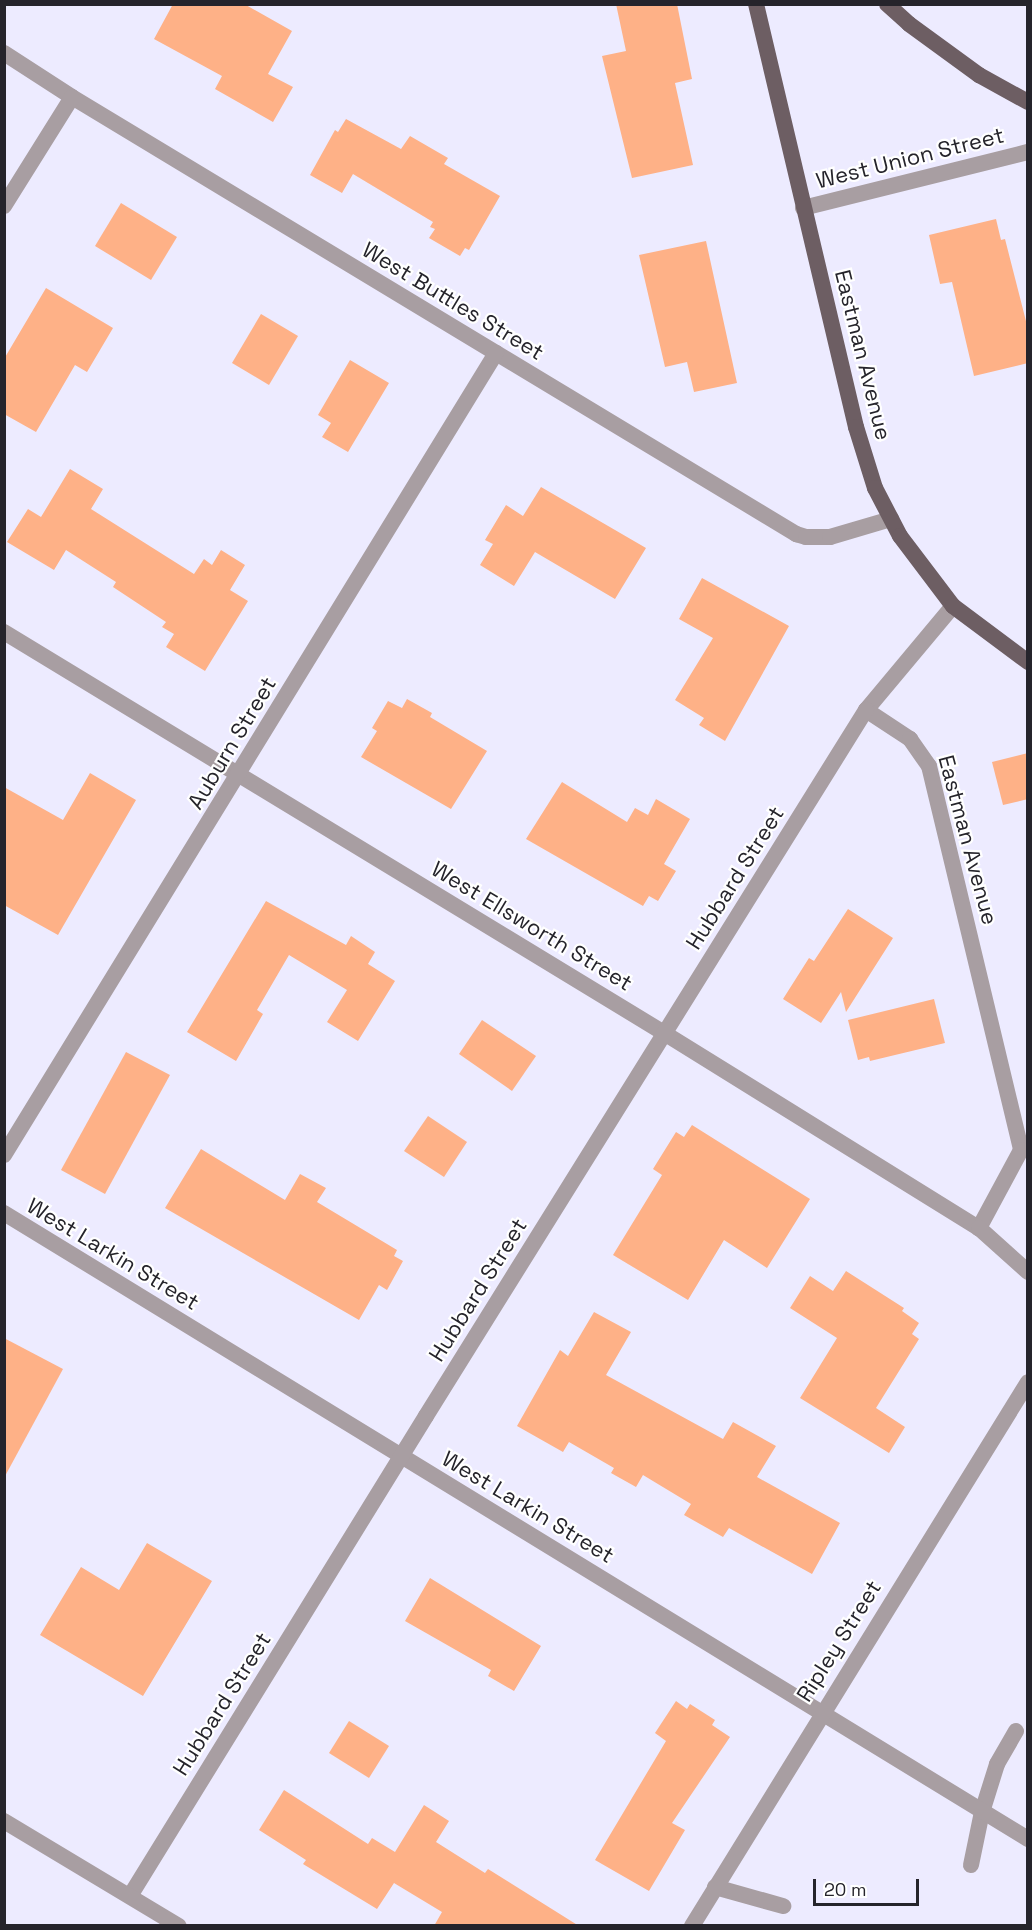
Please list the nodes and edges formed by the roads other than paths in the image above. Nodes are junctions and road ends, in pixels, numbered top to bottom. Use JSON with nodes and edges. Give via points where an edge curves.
{"nodes":[{"id":1,"x":756,"y":4,"type":"edge"},
{"id":2,"x":887,"y":4,"type":"edge"},
{"id":3,"x":4,"y":53,"type":"edge"},
{"id":4,"x":72,"y":97,"type":"junction"},
{"id":5,"x":1028,"y":102,"type":"edge"},
{"id":6,"x":1028,"y":152,"type":"edge"},
{"id":7,"x":4,"y":206,"type":"edge"},
{"id":8,"x":803,"y":208,"type":"junction"},
{"id":9,"x":496,"y":353,"type":"junction"},
{"id":10,"x":891,"y":519,"type":"junction"},
{"id":11,"x":953,"y":606,"type":"junction"},
{"id":12,"x":4,"y":632,"type":"edge"},
{"id":13,"x":1028,"y":662,"type":"edge"},
{"id":14,"x":866,"y":710,"type":"junction"},
{"id":15,"x":239,"y":774,"type":"junction"},
{"id":16,"x":664,"y":1033,"type":"junction"},
{"id":17,"x":4,"y":1155,"type":"edge"},
{"id":18,"x":4,"y":1213,"type":"edge"},
{"id":19,"x":979,"y":1228,"type":"junction"},
{"id":20,"x":1028,"y":1272,"type":"edge"},
{"id":21,"x":1028,"y":1382,"type":"edge"},
{"id":22,"x":401,"y":1456,"type":"junction"},
{"id":23,"x":821,"y":1712,"type":"junction"},
{"id":24,"x":1016,"y":1731,"type":"dead end"},
{"id":25,"x":982,"y":1812,"type":"junction"},
{"id":26,"x":4,"y":1821,"type":"edge"},
{"id":27,"x":1028,"y":1839,"type":"edge"},
{"id":28,"x":971,"y":1865,"type":"dead end"},
{"id":29,"x":715,"y":1887,"type":"junction"},
{"id":30,"x":130,"y":1896,"type":"junction"},
{"id":31,"x":783,"y":1906,"type":"dead end"},
{"id":32,"x":179,"y":1926,"type":"edge"},
{"id":33,"x":692,"y":1926,"type":"edge"}],
"edges":[{"from":1,"to":8,"type":"main road","name":"Eastman Avenue"},
{"from":2,"to":5,"type":"main road","via":[[979,75]]},
{"from":3,"to":4,"type":"street","name":"West Buttles Street"},
{"from":4,"to":7,"type":"street"},
{"from":4,"to":9,"type":"street","name":"West Buttles Street"},
{"from":6,"to":8,"type":"street","name":"West Union Street"},
{"from":8,"to":10,"type":"main road","name":"Eastman Avenue","via":[[856,427],[875,488]]},
{"from":9,"to":10,"type":"street","name":"West Buttles Street","via":[[796,534],[830,537]]},
{"from":9,"to":15,"type":"street","name":"Auburn Street"},
{"from":10,"to":11,"type":"main road","name":"Eastman Avenue"},
{"from":11,"to":13,"type":"main road"},
{"from":11,"to":14,"type":"street"},
{"from":12,"to":15,"type":"street","name":"West Ellsworth Street"},
{"from":14,"to":16,"type":"street","name":"Hubbard Street"},
{"from":14,"to":19,"type":"street","name":"Eastman Avenue","via":[[910,739],[929,766],[1022,1150]]},
{"from":15,"to":16,"type":"street","name":"West Ellsworth Street"},
{"from":15,"to":17,"type":"street","name":"Auburn Street"},
{"from":16,"to":19,"type":"street","name":"West Ellsworth Street"},
{"from":16,"to":22,"type":"street","name":"Hubbard Street"},
{"from":18,"to":22,"type":"street","name":"West Larkin Street"},
{"from":19,"to":20,"type":"street","name":"West Ellsworth Street"},
{"from":21,"to":23,"type":"street","name":"Ripley Street"},
{"from":22,"to":23,"type":"street","name":"West Larkin Street"},
{"from":22,"to":30,"type":"street","name":"Hubbard Street"},
{"from":23,"to":25,"type":"street","name":"West Larkin Street"},
{"from":23,"to":29,"type":"street","name":"Ripley Street"},
{"from":24,"to":25,"type":"street","via":[[997,1764]]},
{"from":25,"to":27,"type":"street","name":"West Larkin Street"},
{"from":25,"to":28,"type":"street"},
{"from":26,"to":30,"type":"street"},
{"from":29,"to":31,"type":"street"},
{"from":29,"to":33,"type":"street","name":"Ripley Street"},
{"from":30,"to":32,"type":"street"}]}
